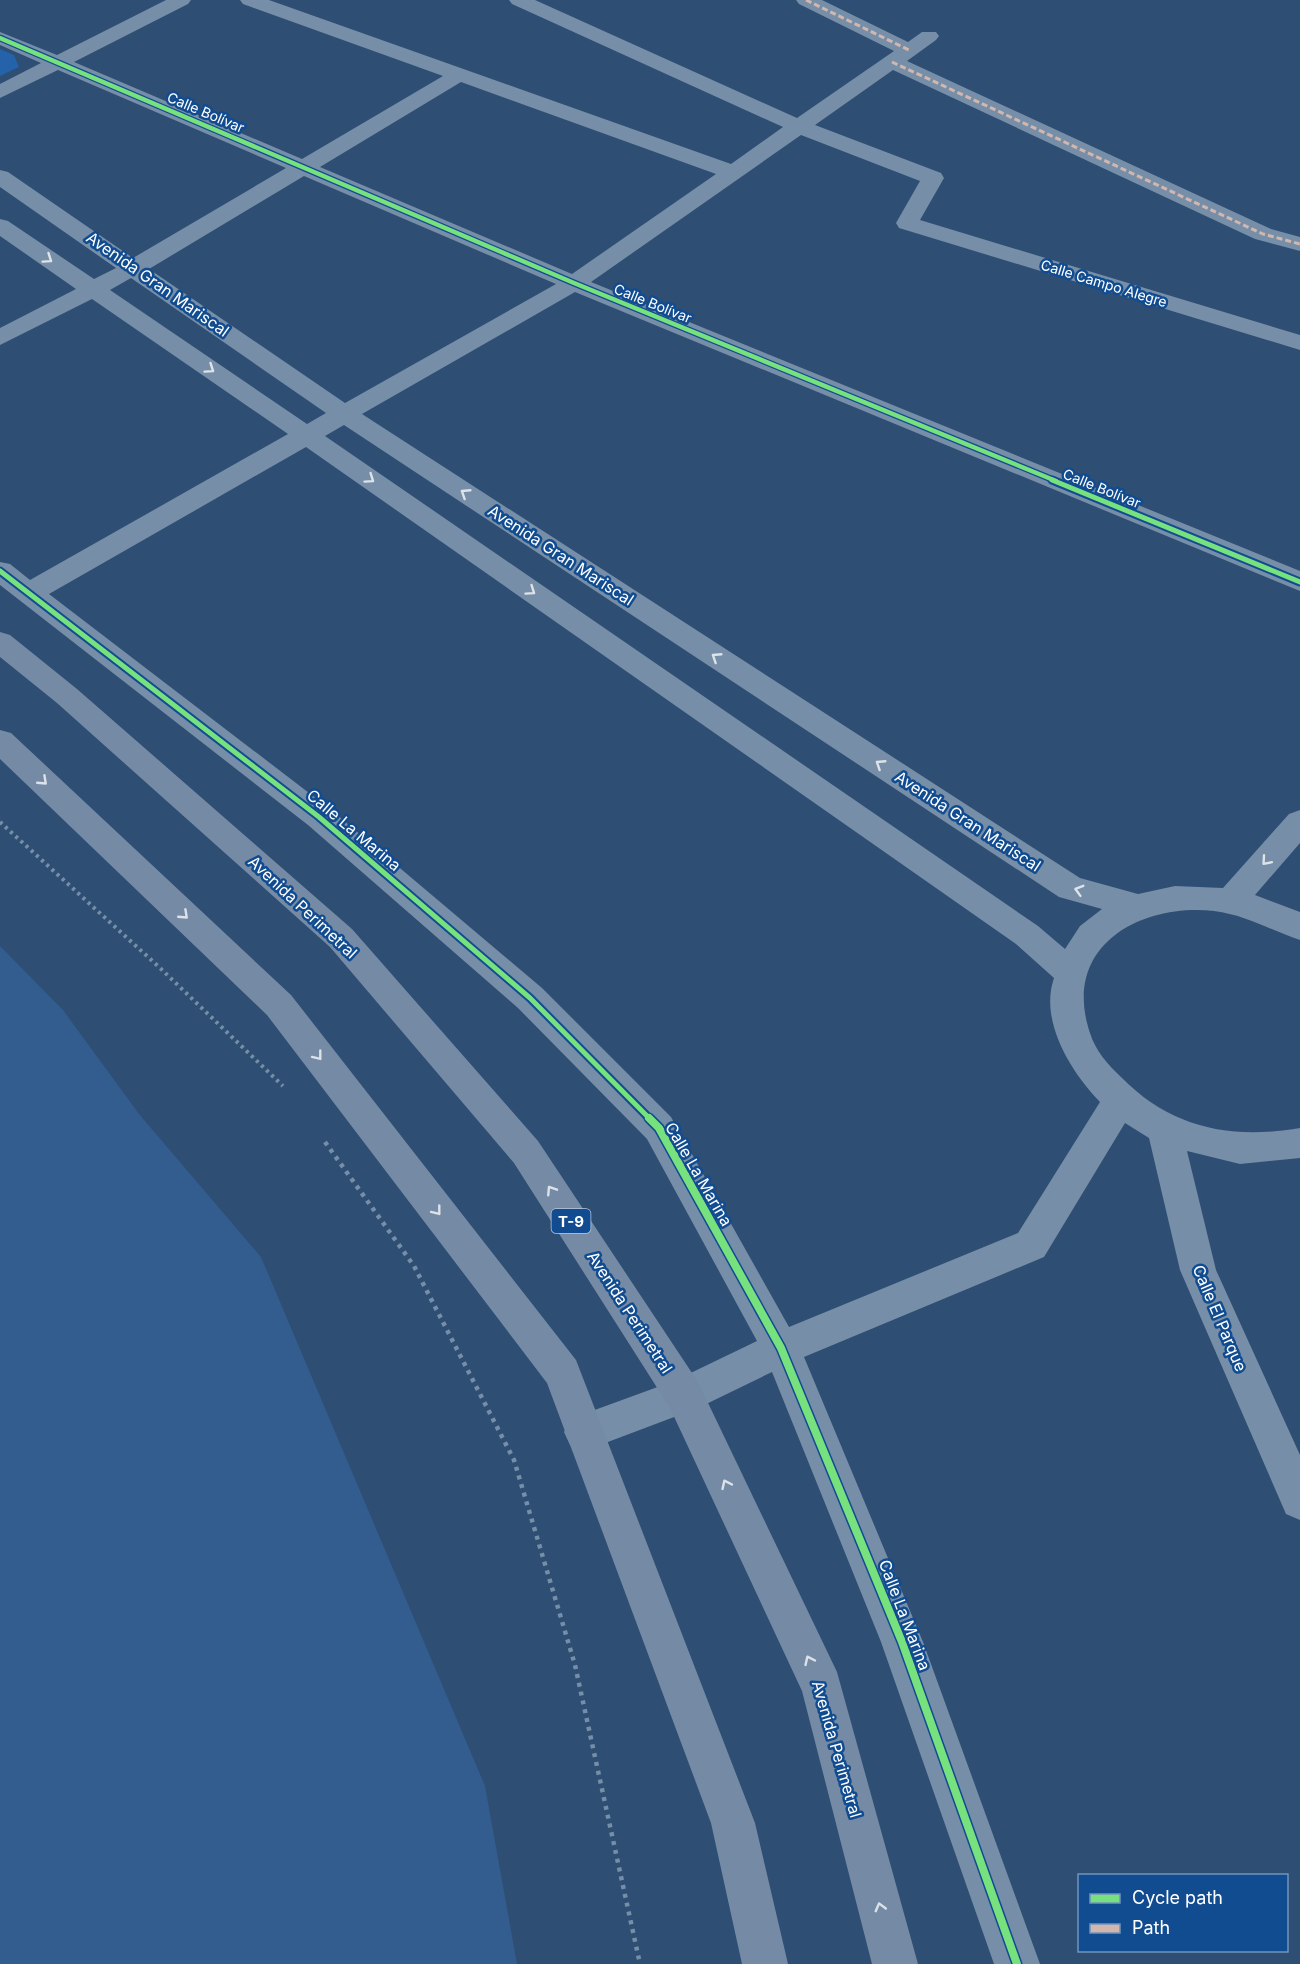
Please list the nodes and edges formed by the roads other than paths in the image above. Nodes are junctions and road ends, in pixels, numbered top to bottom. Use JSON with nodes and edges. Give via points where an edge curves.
{"nodes":[{"id":1,"x":181,"y":0,"type":"edge"},
{"id":2,"x":250,"y":0,"type":"edge"},
{"id":3,"x":519,"y":0,"type":"edge"},
{"id":4,"x":806,"y":0,"type":"edge"},
{"id":5,"x":929,"y":36,"type":"dead end"},
{"id":6,"x":0,"y":38,"type":"edge"},
{"id":7,"x":900,"y":56,"type":"junction"},
{"id":8,"x":60,"y":63,"type":"junction"},
{"id":9,"x":457,"y":76,"type":"junction"},
{"id":10,"x":0,"y":92,"type":"edge"},
{"id":11,"x":800,"y":127,"type":"junction"},
{"id":12,"x":306,"y":167,"type":"junction"},
{"id":13,"x":732,"y":172,"type":"junction"},
{"id":14,"x":0,"y":177,"type":"edge"},
{"id":15,"x":0,"y":226,"type":"edge"},
{"id":16,"x":1300,"y":244,"type":"edge"},
{"id":17,"x":135,"y":267,"type":"junction"},
{"id":18,"x":574,"y":284,"type":"junction"},
{"id":19,"x":93,"y":289,"type":"junction"},
{"id":20,"x":0,"y":338,"type":"edge"},
{"id":21,"x":1300,"y":343,"type":"edge"},
{"id":22,"x":346,"y":415,"type":"junction"},
{"id":23,"x":308,"y":436,"type":"junction"},
{"id":24,"x":0,"y":571,"type":"edge"},
{"id":25,"x":1300,"y":582,"type":"edge"},
{"id":26,"x":29,"y":593,"type":"junction"},
{"id":27,"x":0,"y":642,"type":"edge"},
{"id":28,"x":0,"y":741,"type":"edge"},
{"id":29,"x":1300,"y":822,"type":"edge"},
{"id":30,"x":1232,"y":899,"type":"junction"},
{"id":31,"x":1136,"y":906,"type":"junction"},
{"id":32,"x":1300,"y":927,"type":"edge"},
{"id":33,"x":1070,"y":972,"type":"junction"},
{"id":34,"x":1120,"y":1100,"type":"junction"},
{"id":35,"x":1164,"y":1129,"type":"junction"},
{"id":36,"x":1300,"y":1143,"type":"edge"},
{"id":37,"x":781,"y":1348,"type":"junction"},
{"id":38,"x":684,"y":1395,"type":"junction"},
{"id":39,"x":584,"y":1432,"type":"junction"},
{"id":40,"x":1300,"y":1500,"type":"edge"},
{"id":41,"x":765,"y":1964,"type":"edge"},
{"id":42,"x":895,"y":1964,"type":"edge"},
{"id":43,"x":1017,"y":1964,"type":"edge"}],
"edges":[{"from":1,"to":8,"type":"street"},
{"from":2,"to":9,"type":"street"},
{"from":3,"to":11,"type":"street"},
{"from":4,"to":7,"type":"street"},
{"from":5,"to":7,"type":"street"},
{"from":6,"to":8,"type":"street","name":"Calle Bolívar"},
{"from":7,"to":11,"type":"street"},
{"from":7,"to":16,"type":"street","via":[[1263,234]]},
{"from":8,"to":10,"type":"street"},
{"from":8,"to":12,"type":"street","name":"Calle Bolívar"},
{"from":9,"to":12,"type":"street"},
{"from":9,"to":13,"type":"street"},
{"from":11,"to":13,"type":"street"},
{"from":11,"to":21,"type":"street","name":"Calle Campo Alegre","via":[[933,178],[907,223]]},
{"from":12,"to":17,"type":"street"},
{"from":12,"to":18,"type":"street","name":"Calle Bolívar"},
{"from":13,"to":18,"type":"street"},
{"from":14,"to":17,"type":"street","name":"Avenida Gran Mariscal"},
{"from":15,"to":19,"type":"street","one_way":true},
{"from":17,"to":19,"type":"street"},
{"from":17,"to":22,"type":"street","name":"Avenida Gran Mariscal"},
{"from":18,"to":22,"type":"street"},
{"from":18,"to":25,"type":"street","name":"Calle Bolívar"},
{"from":19,"to":20,"type":"street"},
{"from":19,"to":23,"type":"street","one_way":true},
{"from":22,"to":23,"type":"street"},
{"from":31,"to":22,"type":"street","name":"Avenida Gran Mariscal","one_way":true,"via":[[1070,888]]},
{"from":23,"to":26,"type":"street"},
{"from":23,"to":33,"type":"street","one_way":true,"via":[[1027,935]]},
{"from":24,"to":26,"type":"street","name":"Calle La Marina"},
{"from":26,"to":37,"type":"street","name":"Calle La Marina","via":[[319,817],[546,1014],[659,1128]]},
{"from":38,"to":27,"type":"main road","name":"Avenida Perimetral","number":"T-9","one_way":true,"via":[[526,1152],[341,939],[67,696]]},
{"from":28,"to":39,"type":"main road","one_way":true,"via":[[279,1005],[562,1372]]},
{"from":29,"to":30,"type":"street","one_way":true},
{"from":30,"to":31,"type":"street","via":[[1181,897]]},
{"from":30,"to":32,"type":"street","via":[[1275,913]]},
{"from":31,"to":33,"type":"street","via":[[1106,922],[1084,944]]},
{"from":33,"to":34,"type":"street","via":[[1066,1003],[1073,1038],[1091,1071]]},
{"from":34,"to":35,"type":"street"},
{"from":34,"to":37,"type":"street","via":[[1031,1245]]},
{"from":35,"to":36,"type":"street","via":[[1232,1148]]},
{"from":35,"to":40,"type":"street","name":"Calle El Parque","via":[[1198,1270]]},
{"from":37,"to":38,"type":"street"},
{"from":37,"to":43,"type":"street","name":"Calle La Marina","via":[[902,1642]]},
{"from":38,"to":39,"type":"street"},
{"from":42,"to":38,"type":"main road","name":"Avenida Perimetral","number":"T-9","one_way":true,"via":[[822,1687]]},
{"from":39,"to":41,"type":"main road","via":[[733,1823]]}]}
